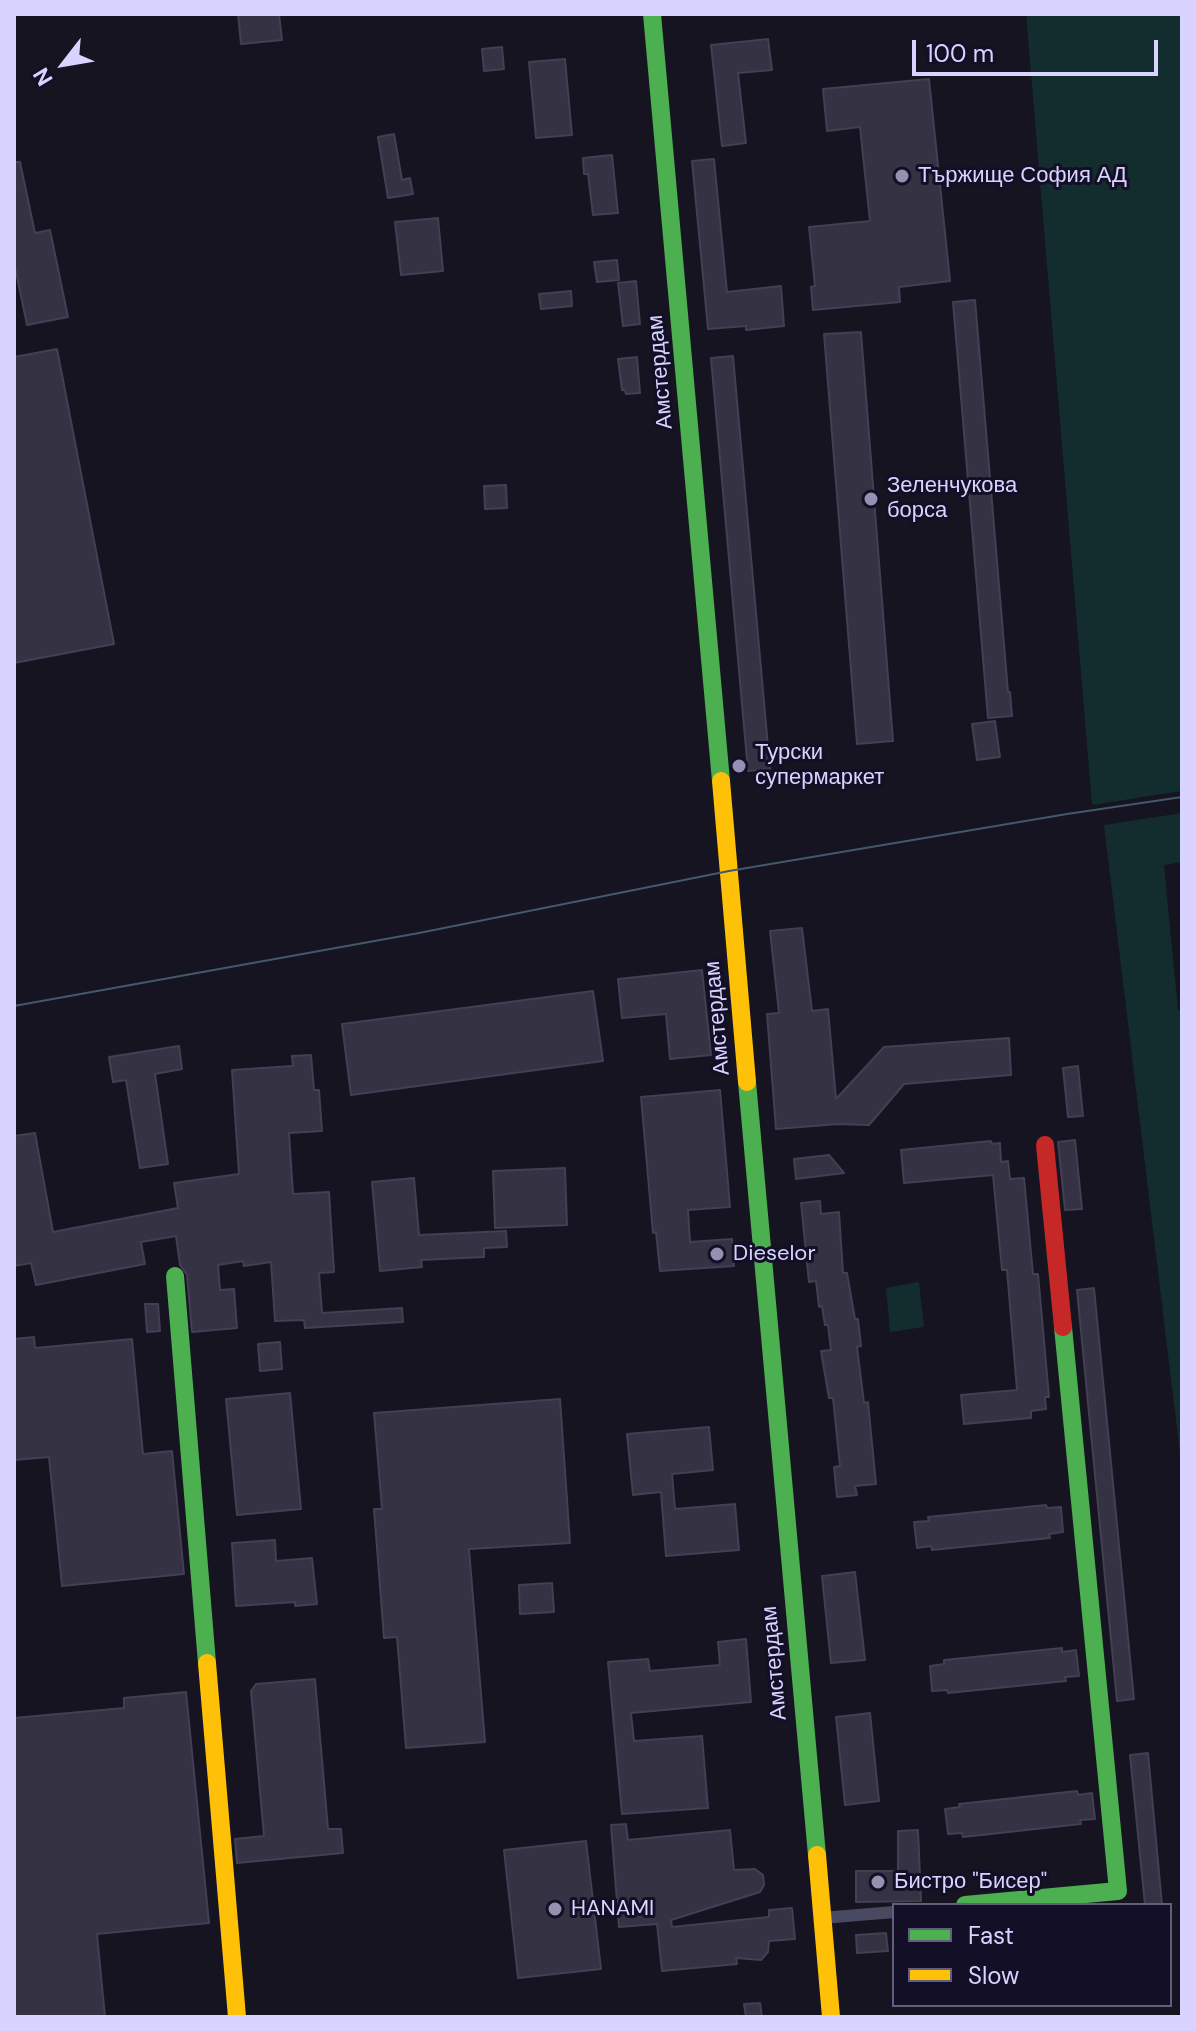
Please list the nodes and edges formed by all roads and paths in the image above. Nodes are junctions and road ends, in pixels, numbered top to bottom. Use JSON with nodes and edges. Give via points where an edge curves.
{"nodes":[{"id":1,"x":652,"y":14,"type":"edge"},
{"id":2,"x":1045,"y":1145,"type":"dead end"},
{"id":3,"x":175,"y":1276,"type":"dead end"},
{"id":4,"x":987,"y":1903,"type":"edge"},
{"id":5,"x":892,"y":1912,"type":"edge"},
{"id":6,"x":822,"y":1918,"type":"junction"},
{"id":7,"x":237,"y":2017,"type":"edge"},
{"id":8,"x":831,"y":2017,"type":"edge"}],
"edges":[{"from":1,"to":6,"type":"street","name":"Амстердам"},
{"from":2,"to":4,"type":"street","via":[[1118,1891]]},
{"from":3,"to":7,"type":"street"},
{"from":5,"to":6,"type":"street"},
{"from":6,"to":8,"type":"street","name":"Амстердам"}]}
